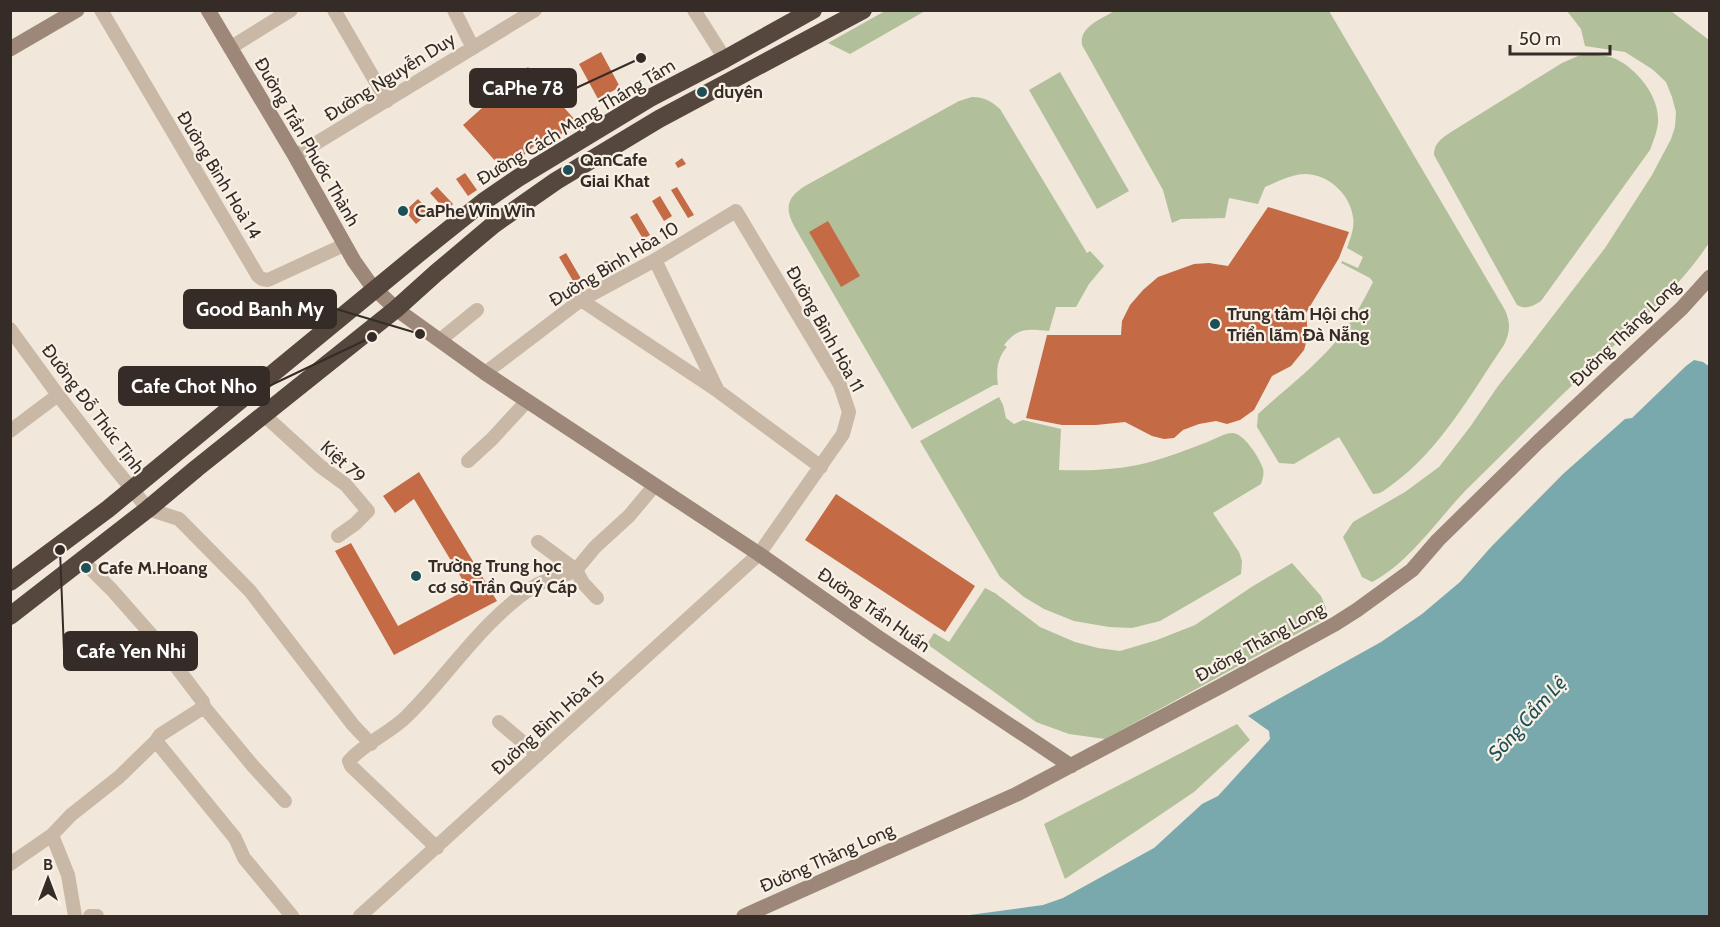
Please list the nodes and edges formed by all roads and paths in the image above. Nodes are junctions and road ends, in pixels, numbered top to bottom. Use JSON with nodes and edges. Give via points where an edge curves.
{"nodes":[{"id":1,"x":77,"y":10,"type":"edge"},
{"id":2,"x":101,"y":10,"type":"edge"},
{"id":3,"x":208,"y":10,"type":"edge"},
{"id":4,"x":291,"y":10,"type":"edge"},
{"id":5,"x":334,"y":10,"type":"edge"},
{"id":6,"x":454,"y":10,"type":"edge"},
{"id":7,"x":535,"y":10,"type":"edge"},
{"id":8,"x":694,"y":10,"type":"edge"},
{"id":9,"x":813,"y":10,"type":"edge"},
{"id":10,"x":863,"y":10,"type":"edge"},
{"id":11,"x":230,"y":48,"type":"junction"},
{"id":12,"x":473,"y":48,"type":"junction"},
{"id":13,"x":10,"y":49,"type":"edge"},
{"id":14,"x":725,"y":59,"type":"junction"},
{"id":15,"x":387,"y":101,"type":"junction"},
{"id":16,"x":295,"y":156,"type":"junction"},
{"id":17,"x":736,"y":211,"type":"joint"},
{"id":18,"x":344,"y":245,"type":"junction"},
{"id":19,"x":655,"y":260,"type":"junction"},
{"id":20,"x":1710,"y":277,"type":"edge"},
{"id":21,"x":376,"y":290,"type":"junction"},
{"id":22,"x":581,"y":300,"type":"junction"},
{"id":23,"x":396,"y":309,"type":"junction"},
{"id":24,"x":477,"y":310,"type":"dead end"},
{"id":25,"x":10,"y":329,"type":"edge"},
{"id":26,"x":440,"y":340,"type":"junction"},
{"id":27,"x":485,"y":373,"type":"junction"},
{"id":28,"x":718,"y":391,"type":"junction"},
{"id":29,"x":58,"y":395,"type":"junction"},
{"id":30,"x":527,"y":401,"type":"junction"},
{"id":31,"x":264,"y":415,"type":"junction"},
{"id":32,"x":10,"y":431,"type":"edge"},
{"id":33,"x":468,"y":461,"type":"dead end"},
{"id":34,"x":821,"y":467,"type":"junction"},
{"id":35,"x":655,"y":485,"type":"junction"},
{"id":36,"x":132,"y":490,"type":"junction"},
{"id":37,"x":148,"y":509,"type":"junction"},
{"id":38,"x":338,"y":536,"type":"dead end"},
{"id":39,"x":538,"y":542,"type":"dead end"},
{"id":40,"x":759,"y":554,"type":"junction"},
{"id":41,"x":82,"y":560,"type":"junction"},
{"id":42,"x":576,"y":570,"type":"junction"},
{"id":43,"x":10,"y":582,"type":"edge"},
{"id":44,"x":597,"y":598,"type":"dead end"},
{"id":45,"x":10,"y":616,"type":"edge"},
{"id":46,"x":204,"y":707,"type":"junction"},
{"id":47,"x":499,"y":722,"type":"dead end"},
{"id":48,"x":156,"y":741,"type":"junction"},
{"id":49,"x":371,"y":744,"type":"junction"},
{"id":50,"x":538,"y":755,"type":"junction"},
{"id":51,"x":1071,"y":766,"type":"junction"},
{"id":52,"x":285,"y":801,"type":"dead end"},
{"id":53,"x":52,"y":835,"type":"junction"},
{"id":54,"x":437,"y":848,"type":"junction"},
{"id":55,"x":10,"y":864,"type":"edge"},
{"id":56,"x":75,"y":916,"type":"edge"},
{"id":57,"x":90,"y":916,"type":"edge"},
{"id":58,"x":97,"y":916,"type":"edge"},
{"id":59,"x":292,"y":916,"type":"edge"},
{"id":60,"x":360,"y":916,"type":"edge"},
{"id":61,"x":744,"y":916,"type":"edge"}],
"edges":[{"from":1,"to":13,"type":"street"},
{"from":2,"to":18,"type":"street","name":"Đường Bình Hoà 14","via":[[258,276],[268,280]]},
{"from":3,"to":11,"type":"street","name":"Đường Trần Phước Thành"},
{"from":4,"to":11,"type":"street"},
{"from":5,"to":15,"type":"street"},
{"from":6,"to":12,"type":"street"},
{"from":7,"to":12,"type":"street","name":"Đường Nguyễn Duy"},
{"from":8,"to":14,"type":"street"},
{"from":9,"to":14,"type":"highway","name":"Đường Cách Mạng Tháng Tám"},
{"from":10,"to":23,"type":"highway","via":[[659,119],[556,181],[493,225]]},
{"from":11,"to":16,"type":"street","name":"Đường Trần Phước Thành"},
{"from":12,"to":15,"type":"street","name":"Đường Nguyễn Duy"},
{"from":14,"to":21,"type":"highway","name":"Đường Cách Mạng Tháng Tám","via":[[640,104],[518,178],[460,219]]},
{"from":15,"to":16,"type":"street","name":"Đường Nguyễn Duy"},
{"from":16,"to":18,"type":"street","name":"Đường Trần Phước Thành"},
{"from":17,"to":19,"type":"street","name":"Đường Bình Hòa 10"},
{"from":17,"to":34,"type":"street","name":"Đường Bình Hòa 11","via":[[840,385],[849,412],[843,434]]},
{"from":18,"to":21,"type":"street","name":"Đường Trần Phước Thành"},
{"from":19,"to":22,"type":"street","name":"Đường Bình Hòa 10"},
{"from":19,"to":28,"type":"street"},
{"from":20,"to":51,"type":"street","name":"Đường Thăng Long","via":[[1438,540],[1412,570],[1335,624]]},
{"from":21,"to":23,"type":"street","name":"Đường Trần Phước Thành"},
{"from":21,"to":36,"type":"highway","name":"Đường Cách Mạng Tháng Tám"},
{"from":22,"to":27,"type":"street","name":"Đường Bình Hòa 10"},
{"from":22,"to":28,"type":"street"},
{"from":23,"to":26,"type":"street","name":"Đường Trần Huấn"},
{"from":23,"to":31,"type":"highway"},
{"from":24,"to":26,"type":"street"},
{"from":25,"to":29,"type":"street","name":"Đường Đỗ Thúc Tịnh"},
{"from":26,"to":27,"type":"street","name":"Đường Trần Huấn"},
{"from":27,"to":30,"type":"street","name":"Đường Trần Huấn"},
{"from":28,"to":34,"type":"street"},
{"from":29,"to":32,"type":"street"},
{"from":29,"to":36,"type":"street","name":"Đường Đỗ Thúc Tịnh"},
{"from":30,"to":33,"type":"street"},
{"from":30,"to":35,"type":"street","name":"Đường Trần Huấn"},
{"from":31,"to":37,"type":"highway"},
{"from":31,"to":38,"type":"street","name":"Kiệt 79","via":[[346,485],[368,511]]},
{"from":34,"to":40,"type":"street","name":"Đường Bình Hòa 11"},
{"from":35,"to":40,"type":"street","name":"Đường Trần Huấn"},
{"from":35,"to":42,"type":"street"},
{"from":36,"to":37,"type":"street","name":"Đường Đỗ Thúc Tịnh"},
{"from":36,"to":43,"type":"highway","name":"Đường Cách Mạng Tháng Tám"},
{"from":37,"to":41,"type":"highway"},
{"from":37,"to":49,"type":"street","via":[[179,519],[250,591]]},
{"from":39,"to":42,"type":"street"},
{"from":40,"to":50,"type":"street","name":"Đường Bình Hòa 15"},
{"from":40,"to":51,"type":"street","name":"Đường Trần Huấn"},
{"from":41,"to":45,"type":"highway"},
{"from":41,"to":46,"type":"street","via":[[156,640]]},
{"from":42,"to":44,"type":"street"},
{"from":42,"to":49,"type":"street","via":[[534,586],[516,600],[472,641],[409,714]]},
{"from":46,"to":48,"type":"street"},
{"from":46,"to":52,"type":"street"},
{"from":47,"to":50,"type":"street"},
{"from":48,"to":53,"type":"street"},
{"from":48,"to":59,"type":"street"},
{"from":49,"to":54,"type":"street","via":[[349,763]]},
{"from":50,"to":54,"type":"street","name":"Đường Bình Hòa 15"},
{"from":51,"to":61,"type":"street","name":"Đường Thăng Long"},
{"from":53,"to":55,"type":"street"},
{"from":53,"to":56,"type":"street","via":[[68,875]]},
{"from":54,"to":60,"type":"street","name":"Đường Bình Hòa 15"},
{"from":57,"to":58,"type":"street"}]}
